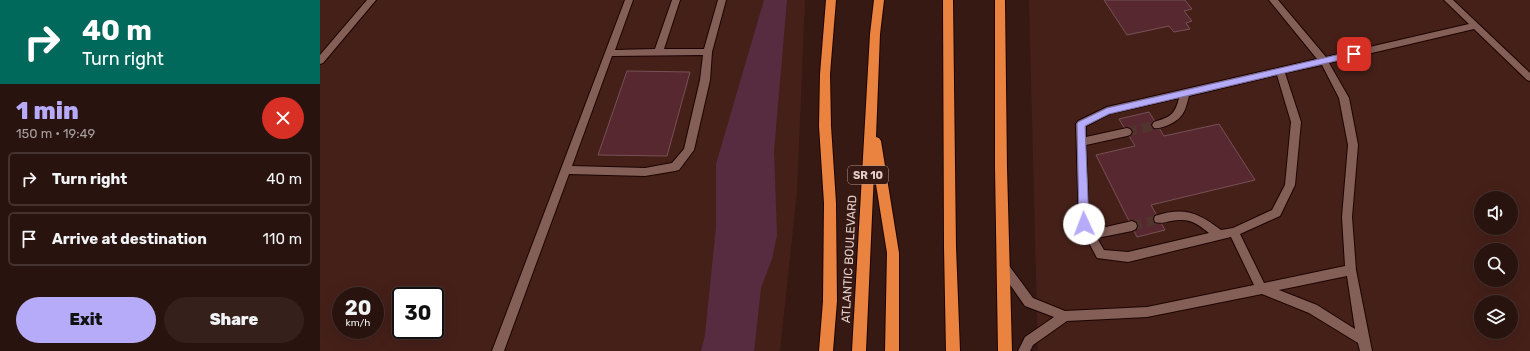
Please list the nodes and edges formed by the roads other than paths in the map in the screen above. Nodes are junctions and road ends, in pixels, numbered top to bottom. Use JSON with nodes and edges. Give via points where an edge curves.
{"nodes":[{"id":1,"x":372,"y":0,"type":"edge"},
{"id":2,"x":629,"y":0,"type":"edge"},
{"id":3,"x":676,"y":0,"type":"edge"},
{"id":4,"x":722,"y":0,"type":"edge"},
{"id":5,"x":831,"y":0,"type":"edge"},
{"id":6,"x":878,"y":0,"type":"edge"},
{"id":7,"x":948,"y":0,"type":"edge"},
{"id":8,"x":1000,"y":0,"type":"edge"},
{"id":9,"x":1273,"y":0,"type":"edge"},
{"id":10,"x":1448,"y":0,"type":"edge"},
{"id":11,"x":1475,"y":26,"type":"junction"},
{"id":12,"x":659,"y":52,"type":"junction"},
{"id":13,"x":708,"y":52,"type":"junction"},
{"id":14,"x":609,"y":53,"type":"junction"},
{"id":15,"x":320,"y":61,"type":"edge"},
{"id":16,"x":1324,"y":61,"type":"junction"},
{"id":17,"x":1280,"y":71,"type":"junction"},
{"id":18,"x":1530,"y":78,"type":"edge"},
{"id":19,"x":1185,"y":93,"type":"junction"},
{"id":20,"x":871,"y":118,"type":"junction"},
{"id":21,"x":1157,"y":125,"type":"tunnel mouth"},
{"id":22,"x":1127,"y":132,"type":"tunnel mouth"},
{"id":23,"x":1081,"y":142,"type":"junction"},
{"id":24,"x":566,"y":170,"type":"junction"},
{"id":25,"x":1159,"y":219,"type":"tunnel mouth"},
{"id":26,"x":1132,"y":226,"type":"tunnel mouth"},
{"id":27,"x":1234,"y":232,"type":"junction"},
{"id":28,"x":1091,"y":235,"type":"junction"},
{"id":29,"x":1219,"y":235,"type":"junction"},
{"id":30,"x":1003,"y":266,"type":"junction"},
{"id":31,"x":1351,"y":270,"type":"junction"},
{"id":32,"x":1261,"y":288,"type":"junction"},
{"id":33,"x":1066,"y":316,"type":"junction"},
{"id":34,"x":1364,"y":346,"type":"edge"},
{"id":35,"x":498,"y":351,"type":"edge"},
{"id":36,"x":826,"y":351,"type":"edge"},
{"id":37,"x":859,"y":351,"type":"edge"},
{"id":38,"x":892,"y":351,"type":"edge"},
{"id":39,"x":953,"y":351,"type":"edge"},
{"id":40,"x":1005,"y":351,"type":"edge"},
{"id":41,"x":1024,"y":351,"type":"edge"}],
"edges":[{"from":1,"to":15,"type":"street"},
{"from":2,"to":14,"type":"street"},
{"from":3,"to":12,"type":"street"},
{"from":4,"to":13,"type":"street"},
{"from":5,"to":36,"type":"highway","via":[[825,74],[825,126],[830,203],[830,301]]},
{"from":6,"to":20,"type":"highway","name":"ATLANTIC BOULEVARD","number":"SR 10"},
{"from":7,"to":39,"type":"highway"},
{"from":8,"to":30,"type":"highway"},
{"from":9,"to":16,"type":"street"},
{"from":10,"to":11,"type":"street"},
{"from":11,"to":16,"type":"street"},
{"from":11,"to":18,"type":"street"},
{"from":12,"to":13,"type":"street"},
{"from":12,"to":14,"type":"street"},
{"from":13,"to":24,"type":"street","via":[[705,80],[689,150],[675,167],[645,172]]},
{"from":14,"to":24,"type":"street"},
{"from":16,"to":17,"type":"street"},
{"from":16,"to":31,"type":"street","via":[[1344,98],[1353,146],[1347,216]]},
{"from":17,"to":19,"type":"street"},
{"from":17,"to":27,"type":"street","via":[[1296,122],[1290,184],[1276,213]]},
{"from":19,"to":21,"type":"street","via":[[1180,114],[1174,120]]},
{"from":19,"to":23,"type":"street","via":[[1107,111],[1081,124]]},
{"from":20,"to":37,"type":"highway","name":"ATLANTIC BOULEVARD","number":"SR 10"},
{"from":20,"to":38,"type":"highway","via":[[894,254]]},
{"from":22,"to":23,"type":"street"},
{"from":23,"to":28,"type":"street","via":[[1084,224]]},
{"from":24,"to":35,"type":"street"},
{"from":25,"to":29,"type":"street","via":[[1182,215],[1195,216]]},
{"from":26,"to":28,"type":"street"},
{"from":27,"to":29,"type":"street"},
{"from":27,"to":32,"type":"street"},
{"from":28,"to":29,"type":"street","via":[[1101,254],[1128,257]]},
{"from":30,"to":33,"type":"street","via":[[1029,302]]},
{"from":30,"to":40,"type":"highway"},
{"from":31,"to":32,"type":"street"},
{"from":31,"to":34,"type":"street"},
{"from":32,"to":33,"type":"street","via":[[1147,312]]},
{"from":32,"to":34,"type":"street","via":[[1313,309]]},
{"from":33,"to":41,"type":"street","via":[[1030,341]]}]}
